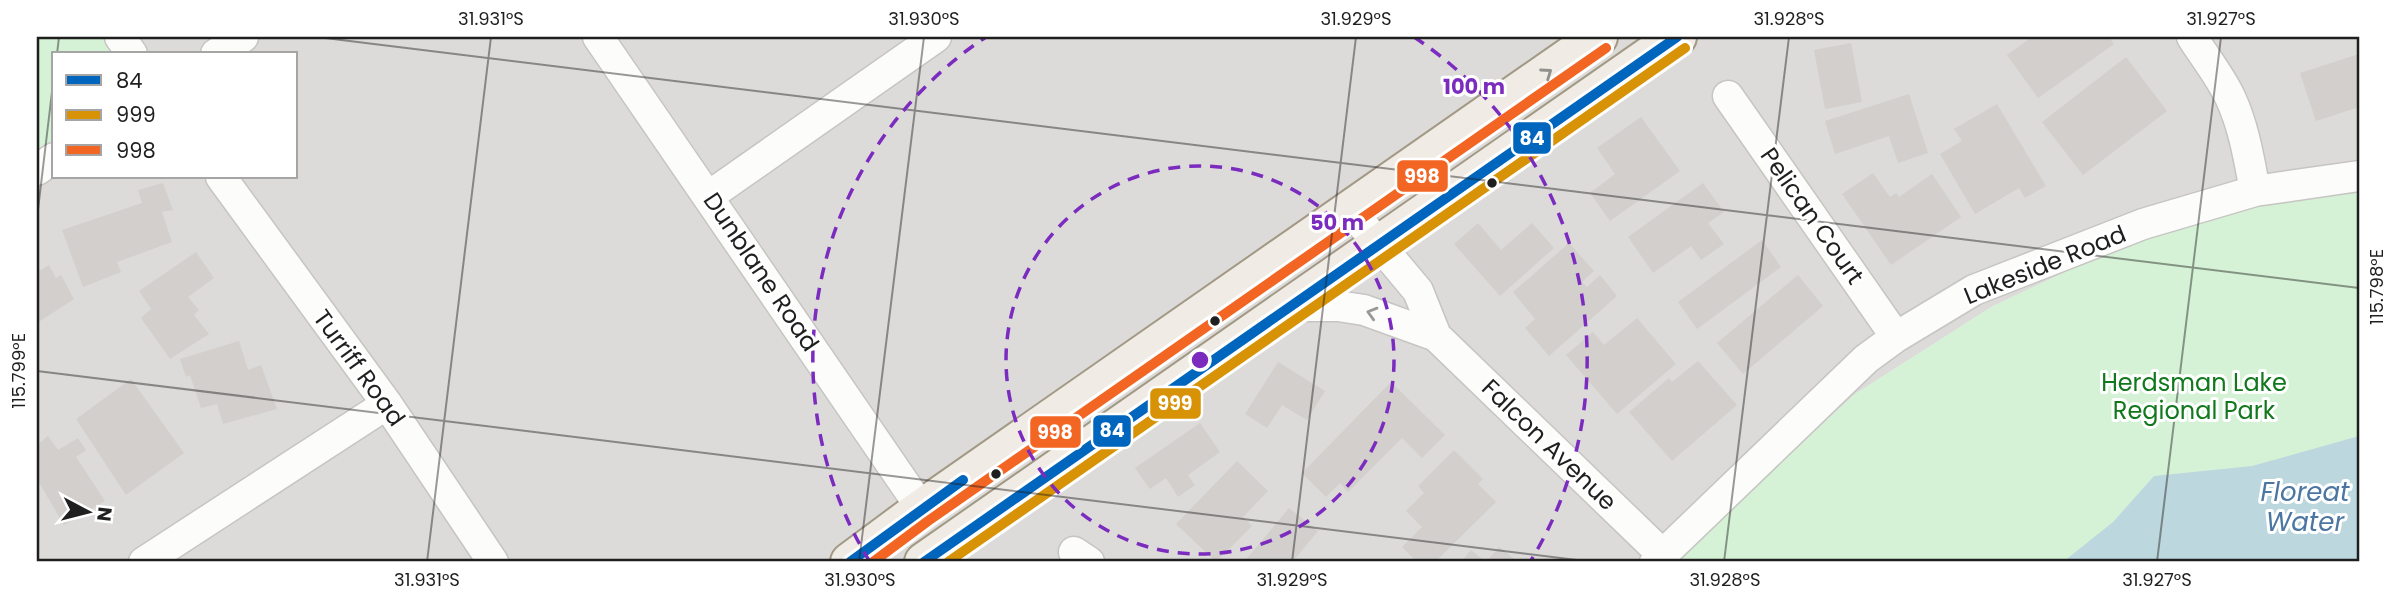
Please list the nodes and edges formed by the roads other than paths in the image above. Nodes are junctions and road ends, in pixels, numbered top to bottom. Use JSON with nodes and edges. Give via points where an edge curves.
{"nodes":[{"id":1,"x":120,"y":37,"type":"edge"},
{"id":2,"x":243,"y":37,"type":"edge"},
{"id":3,"x":597,"y":37,"type":"edge"},
{"id":4,"x":936,"y":37,"type":"edge"},
{"id":5,"x":1598,"y":37,"type":"edge"},
{"id":6,"x":1677,"y":37,"type":"edge"},
{"id":7,"x":2192,"y":37,"type":"edge"},
{"id":8,"x":131,"y":52,"type":"edge"},
{"id":9,"x":219,"y":52,"type":"edge"},
{"id":10,"x":1728,"y":96,"type":"dead end"},
{"id":11,"x":52,"y":159,"type":"edge"},
{"id":12,"x":37,"y":170,"type":"edge"},
{"id":13,"x":2359,"y":176,"type":"edge"},
{"id":14,"x":222,"y":178,"type":"edge"},
{"id":15,"x":2255,"y":191,"type":"junction"},
{"id":16,"x":709,"y":196,"type":"junction"},
{"id":17,"x":1350,"y":211,"type":"junction"},
{"id":18,"x":1381,"y":245,"type":"junction"},
{"id":19,"x":1291,"y":306,"type":"junction"},
{"id":20,"x":1436,"y":336,"type":"junction"},
{"id":21,"x":1896,"y":337,"type":"junction"},
{"id":22,"x":387,"y":404,"type":"junction"},
{"id":23,"x":920,"y":510,"type":"junction"},
{"id":24,"x":1658,"y":558,"type":"edge"},
{"id":25,"x":144,"y":562,"type":"edge"},
{"id":26,"x":493,"y":562,"type":"edge"},
{"id":27,"x":850,"y":562,"type":"edge"},
{"id":28,"x":924,"y":562,"type":"edge"}],
"edges":[{"from":1,"to":8,"type":"street"},
{"from":2,"to":9,"type":"street"},
{"from":3,"to":16,"type":"street","name":"Dunblane Road"},
{"from":4,"to":16,"type":"street"},
{"from":17,"to":5,"type":"main road","one_way":true},
{"from":6,"to":18,"type":"main road"},
{"from":7,"to":15,"type":"street","via":[[2237,115]]},
{"from":10,"to":21,"type":"street","name":"Pelican Court"},
{"from":11,"to":12,"type":"street"},
{"from":13,"to":15,"type":"street","name":"Lakeside Road"},
{"from":14,"to":22,"type":"street","name":"Turriff Road"},
{"from":15,"to":21,"type":"street","name":"Lakeside Road","via":[[2143,225],[1974,290]]},
{"from":16,"to":23,"type":"street","name":"Dunblane Road"},
{"from":17,"to":18,"type":"street","name":"Falcon Avenue"},
{"from":17,"to":23,"type":"main road"},
{"from":18,"to":19,"type":"main road"},
{"from":18,"to":20,"type":"street","name":"Falcon Avenue","via":[[1418,291]]},
{"from":20,"to":19,"type":"street","name":"Falcon Avenue","one_way":true,"via":[[1364,310]]},
{"from":19,"to":28,"type":"main road"},
{"from":20,"to":24,"type":"street","name":"Falcon Avenue"},
{"from":21,"to":24,"type":"street","name":"Lakeside Road","via":[[1866,359]]},
{"from":22,"to":25,"type":"street"},
{"from":22,"to":26,"type":"street","name":"Turriff Road"},
{"from":23,"to":27,"type":"main road"}]}
